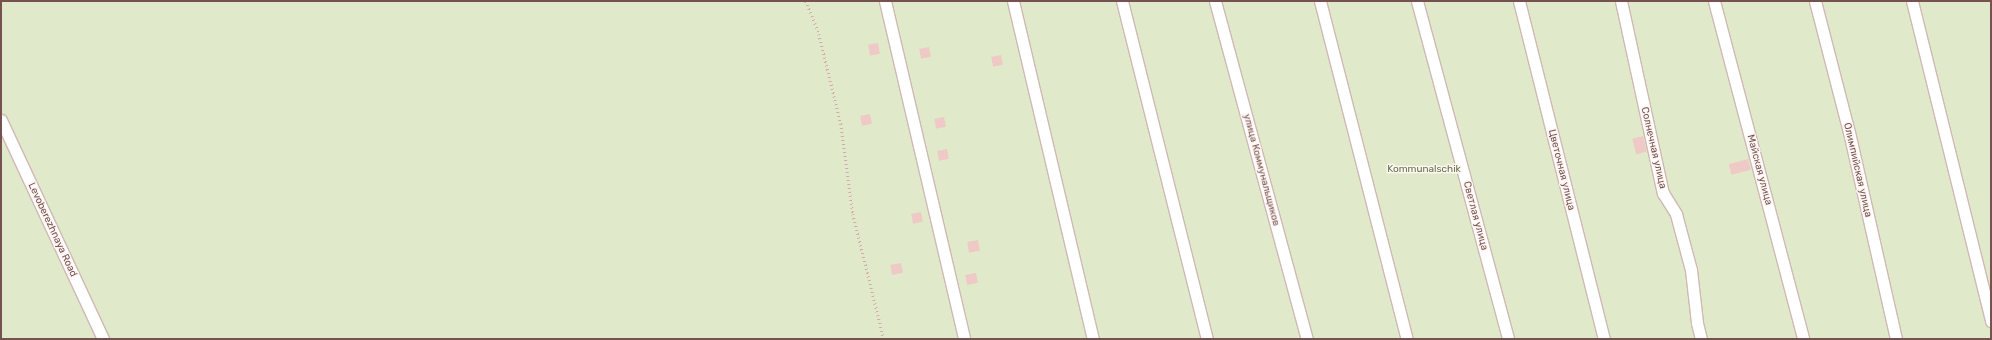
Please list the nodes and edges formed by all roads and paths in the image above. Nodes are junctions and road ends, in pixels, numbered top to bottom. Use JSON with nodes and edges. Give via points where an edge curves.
{"nodes":[{"id":1,"x":806,"y":1,"type":"edge"},
{"id":2,"x":885,"y":1,"type":"edge"},
{"id":3,"x":1013,"y":1,"type":"edge"},
{"id":4,"x":1122,"y":1,"type":"edge"},
{"id":5,"x":1215,"y":1,"type":"edge"},
{"id":6,"x":1320,"y":1,"type":"edge"},
{"id":7,"x":1417,"y":1,"type":"edge"},
{"id":8,"x":1519,"y":1,"type":"edge"},
{"id":9,"x":1621,"y":1,"type":"edge"},
{"id":10,"x":1714,"y":1,"type":"edge"},
{"id":11,"x":1815,"y":1,"type":"edge"},
{"id":12,"x":1912,"y":1,"type":"edge"},
{"id":13,"x":1,"y":120,"type":"edge"},
{"id":14,"x":1991,"y":321,"type":"edge"},
{"id":15,"x":103,"y":339,"type":"edge"},
{"id":16,"x":884,"y":339,"type":"edge"},
{"id":17,"x":964,"y":339,"type":"edge"},
{"id":18,"x":1093,"y":339,"type":"edge"},
{"id":19,"x":1207,"y":339,"type":"edge"},
{"id":20,"x":1307,"y":339,"type":"edge"},
{"id":21,"x":1407,"y":339,"type":"edge"},
{"id":22,"x":1508,"y":339,"type":"edge"},
{"id":23,"x":1604,"y":339,"type":"edge"},
{"id":24,"x":1701,"y":339,"type":"edge"},
{"id":25,"x":1803,"y":339,"type":"edge"},
{"id":26,"x":1896,"y":339,"type":"edge"}],
"edges":[{"from":1,"to":16,"type":"path","via":[[819,34],[841,124],[853,214]]},
{"from":2,"to":17,"type":"street"},
{"from":3,"to":18,"type":"street"},
{"from":4,"to":19,"type":"street"},
{"from":5,"to":20,"type":"street","name":"улица Коммунальщиков"},
{"from":6,"to":21,"type":"street"},
{"from":7,"to":22,"type":"street","name":"Светлая улица"},
{"from":8,"to":23,"type":"street","name":"Цветочная улица"},
{"from":9,"to":24,"type":"street","name":"Солнечная улица","via":[[1663,193],[1676,214],[1691,270]]},
{"from":10,"to":25,"type":"street","name":"Майская улица"},
{"from":11,"to":26,"type":"street","name":"Олимпийская улица","via":[[1849,132]]},
{"from":12,"to":14,"type":"street"},
{"from":13,"to":15,"type":"street","name":"Levoberezhnaya Road"}]}
